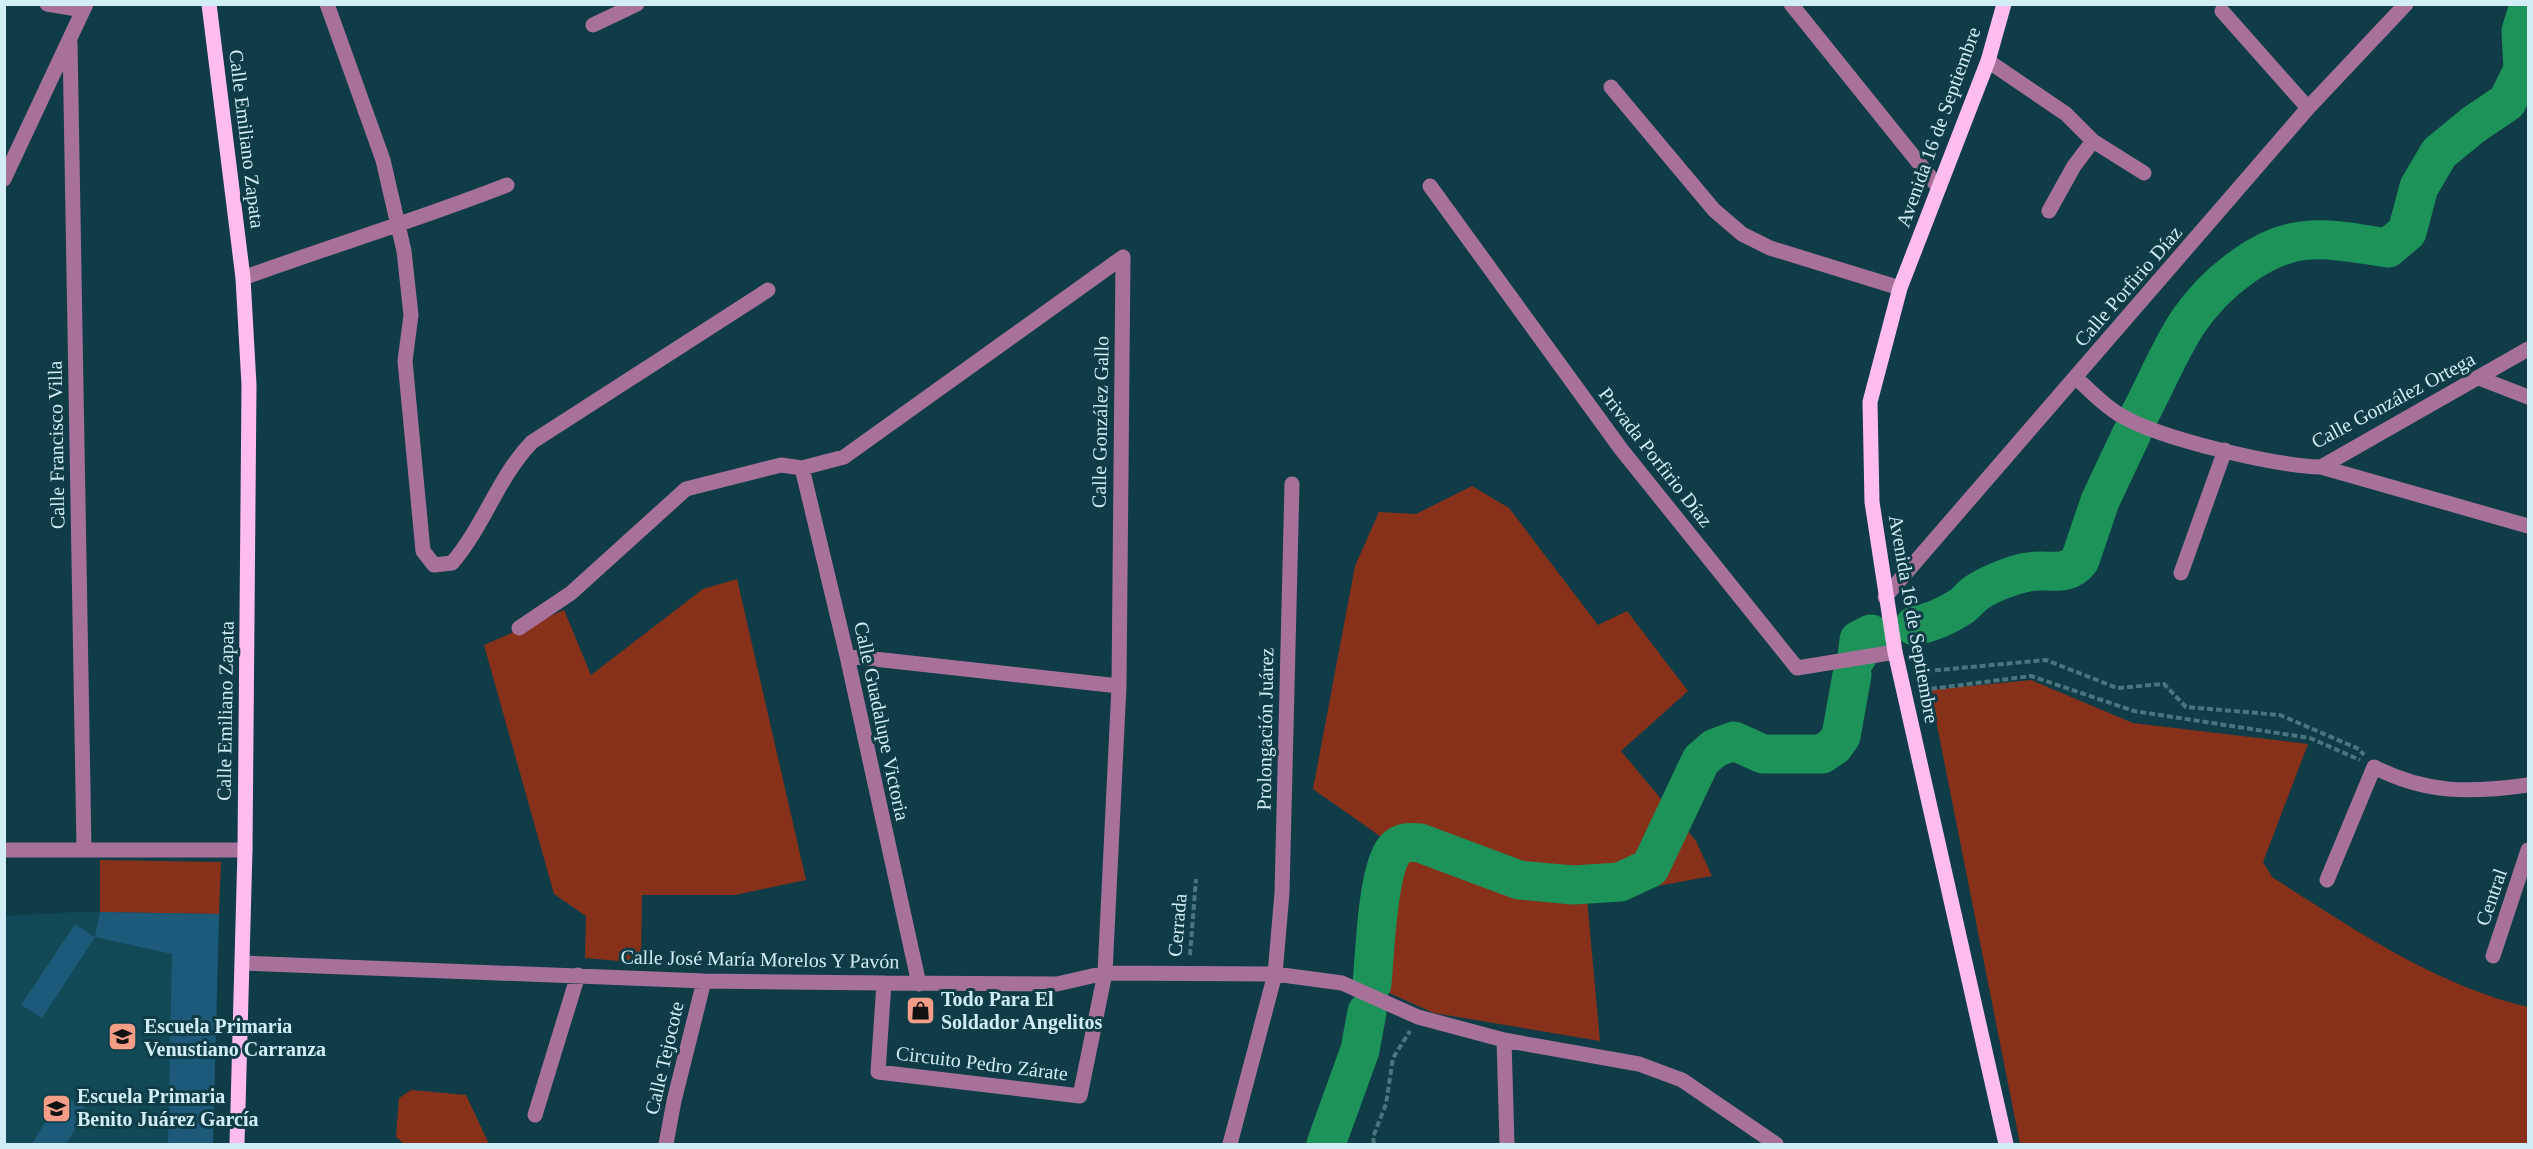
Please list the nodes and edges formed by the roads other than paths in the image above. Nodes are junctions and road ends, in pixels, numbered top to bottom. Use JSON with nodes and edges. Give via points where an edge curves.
{"nodes":[{"id":1,"x":47,"y":4,"type":"edge"},
{"id":2,"x":209,"y":4,"type":"edge"},
{"id":3,"x":327,"y":4,"type":"edge"},
{"id":4,"x":637,"y":4,"type":"edge"},
{"id":5,"x":1791,"y":4,"type":"edge"},
{"id":6,"x":2004,"y":4,"type":"edge"},
{"id":7,"x":2406,"y":4,"type":"edge"},
{"id":8,"x":84,"y":7,"type":"edge"},
{"id":9,"x":2222,"y":11,"type":"dead end"},
{"id":10,"x":593,"y":25,"type":"dead end"},
{"id":11,"x":70,"y":42,"type":"junction"},
{"id":12,"x":1988,"y":61,"type":"junction"},
{"id":13,"x":1611,"y":87,"type":"dead end"},
{"id":14,"x":2308,"y":108,"type":"junction"},
{"id":15,"x":2093,"y":141,"type":"junction"},
{"id":16,"x":2144,"y":173,"type":"dead end"},
{"id":17,"x":5,"y":178,"type":"edge"},
{"id":18,"x":507,"y":185,"type":"dead end"},
{"id":19,"x":1430,"y":186,"type":"dead end"},
{"id":20,"x":1939,"y":188,"type":"junction"},
{"id":21,"x":2049,"y":211,"type":"dead end"},
{"id":22,"x":399,"y":225,"type":"junction"},
{"id":23,"x":243,"y":278,"type":"junction"},
{"id":24,"x":1900,"y":288,"type":"junction"},
{"id":25,"x":768,"y":290,"type":"dead end"},
{"id":26,"x":2529,"y":349,"type":"edge"},
{"id":27,"x":2076,"y":378,"type":"junction"},
{"id":28,"x":2479,"y":378,"type":"junction"},
{"id":29,"x":2529,"y":397,"type":"edge"},
{"id":30,"x":2225,"y":450,"type":"junction"},
{"id":31,"x":2321,"y":467,"type":"junction"},
{"id":32,"x":802,"y":468,"type":"junction"},
{"id":33,"x":1292,"y":484,"type":"dead end"},
{"id":34,"x":2529,"y":526,"type":"edge"},
{"id":35,"x":2181,"y":573,"type":"dead end"},
{"id":36,"x":1885,"y":597,"type":"junction"},
{"id":37,"x":519,"y":628,"type":"dead end"},
{"id":38,"x":1895,"y":652,"type":"junction"},
{"id":39,"x":847,"y":656,"type":"junction"},
{"id":40,"x":1119,"y":686,"type":"junction"},
{"id":41,"x":2529,"y":785,"type":"edge"},
{"id":42,"x":84,"y":848,"type":"junction"},
{"id":43,"x":4,"y":849,"type":"edge"},
{"id":44,"x":245,"y":850,"type":"junction"},
{"id":45,"x":2529,"y":850,"type":"edge"},
{"id":46,"x":2327,"y":880,"type":"dead end"},
{"id":47,"x":2493,"y":956,"type":"dead end"},
{"id":48,"x":243,"y":963,"type":"junction"},
{"id":49,"x":1105,"y":973,"type":"junction"},
{"id":50,"x":1275,"y":974,"type":"junction"},
{"id":51,"x":578,"y":975,"type":"junction"},
{"id":52,"x":704,"y":981,"type":"junction"},
{"id":53,"x":884,"y":983,"type":"junction"},
{"id":54,"x":919,"y":984,"type":"junction"},
{"id":55,"x":1504,"y":1040,"type":"junction"},
{"id":56,"x":536,"y":1115,"type":"dead end"},
{"id":57,"x":237,"y":1144,"type":"edge"},
{"id":58,"x":666,"y":1144,"type":"edge"},
{"id":59,"x":1230,"y":1144,"type":"edge"},
{"id":60,"x":1507,"y":1144,"type":"edge"},
{"id":61,"x":1776,"y":1144,"type":"edge"},
{"id":62,"x":2006,"y":1144,"type":"edge"}],
"edges":[{"from":1,"to":8,"type":"street"},
{"from":2,"to":23,"type":"main road","name":"Calle Emiliano Zapata"},
{"from":3,"to":22,"type":"street","via":[[383,160]]},
{"from":4,"to":10,"type":"street"},
{"from":5,"to":20,"type":"street"},
{"from":6,"to":12,"type":"main road","name":"Avenida 16 de Septiembre"},
{"from":7,"to":14,"type":"street","name":"Calle Porfirio Díaz"},
{"from":8,"to":11,"type":"street"},
{"from":9,"to":14,"type":"street"},
{"from":11,"to":17,"type":"street"},
{"from":11,"to":42,"type":"street","name":"Calle Francisco Villa"},
{"from":12,"to":15,"type":"street","via":[[2066,114]]},
{"from":12,"to":20,"type":"main road","name":"Avenida 16 de Septiembre"},
{"from":13,"to":24,"type":"street","via":[[1714,210],[1742,234],[1770,248]]},
{"from":14,"to":27,"type":"street","name":"Calle Porfirio Díaz"},
{"from":15,"to":16,"type":"street"},
{"from":15,"to":21,"type":"street"},
{"from":18,"to":22,"type":"street"},
{"from":19,"to":38,"type":"street","name":"Privada Porfirio Díaz","via":[[1621,449],[1797,668]]},
{"from":20,"to":24,"type":"main road","name":"Avenida 16 de Septiembre"},
{"from":22,"to":23,"type":"street"},
{"from":22,"to":25,"type":"street","via":[[411,315],[405,361],[423,551],[434,565],[452,563],[468,544],[514,460],[532,442]]},
{"from":23,"to":44,"type":"main road","name":"Calle Emiliano Zapata","via":[[249,385]]},
{"from":24,"to":36,"type":"main road","name":"Avenida 16 de Septiembre","via":[[1870,402],[1872,502]]},
{"from":26,"to":28,"type":"street","name":"Calle González Ortega"},
{"from":27,"to":30,"type":"street","name":"Calle González Ortega","via":[[2121,416]]},
{"from":27,"to":36,"type":"street","name":"Calle Porfirio Díaz"},
{"from":28,"to":29,"type":"street"},
{"from":28,"to":31,"type":"street","name":"Calle González Ortega"},
{"from":30,"to":31,"type":"street","name":"Calle González Ortega"},
{"from":30,"to":35,"type":"street"},
{"from":31,"to":34,"type":"street"},
{"from":32,"to":37,"type":"street","via":[[781,465],[686,489],[571,593]]},
{"from":32,"to":39,"type":"street","name":"Calle Guadalupe Victoria"},
{"from":32,"to":40,"type":"street","name":"Calle González Gallo","via":[[844,457],[1123,257]]},
{"from":33,"to":50,"type":"street","name":"Prolongación Juárez","via":[[1282,893]]},
{"from":36,"to":38,"type":"main road","name":"Avenida 16 de Septiembre"},
{"from":38,"to":62,"type":"main road","name":"Avenida 16 de Septiembre"},
{"from":39,"to":40,"type":"street"},
{"from":39,"to":54,"type":"street","name":"Calle Guadalupe Victoria"},
{"from":40,"to":49,"type":"street","name":"Calle González Gallo"},
{"from":41,"to":46,"type":"street","via":[[2470,792],[2432,789],[2374,767]]},
{"from":42,"to":43,"type":"street"},
{"from":42,"to":44,"type":"street"},
{"from":44,"to":48,"type":"main road","name":"Calle Emiliano Zapata"},
{"from":45,"to":47,"type":"street","name":"Central"},
{"from":48,"to":51,"type":"street","name":"Calle José María Morelos Y Pavón"},
{"from":48,"to":57,"type":"main road","name":"Calle Emiliano Zapata"},
{"from":49,"to":50,"type":"street","name":"Calle José María Morelos Y Pavón"},
{"from":49,"to":53,"type":"street","name":"Circuito Pedro Zárate","via":[[1080,1096],[878,1072]]},
{"from":49,"to":54,"type":"street","name":"Calle José María Morelos Y Pavón","via":[[1057,984]]},
{"from":50,"to":55,"type":"street","via":[[1342,983],[1418,1017]]},
{"from":50,"to":59,"type":"street","name":"Prolongación Juárez"},
{"from":51,"to":52,"type":"street","name":"Calle José María Morelos Y Pavón"},
{"from":51,"to":56,"type":"street"},
{"from":52,"to":53,"type":"street","name":"Calle José María Morelos Y Pavón"},
{"from":52,"to":58,"type":"street","name":"Calle Tejocote"},
{"from":53,"to":54,"type":"street","name":"Calle José María Morelos Y Pavón"},
{"from":55,"to":60,"type":"street"},
{"from":55,"to":61,"type":"street","via":[[1628,1061],[1682,1080]]}]}
